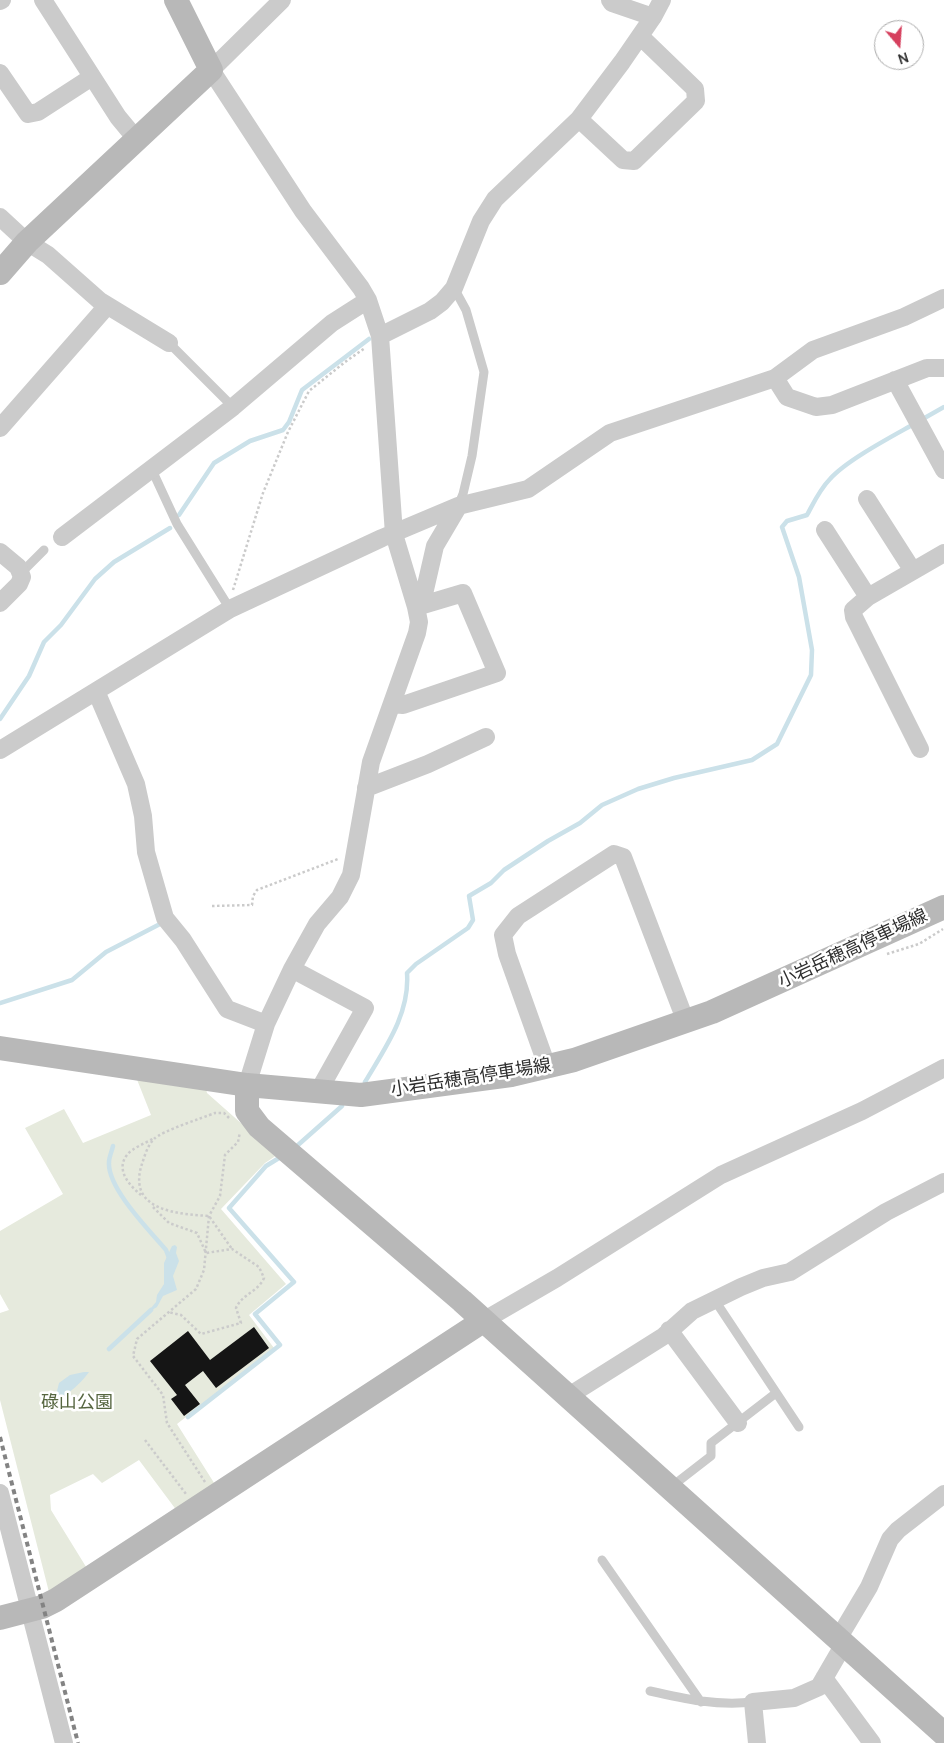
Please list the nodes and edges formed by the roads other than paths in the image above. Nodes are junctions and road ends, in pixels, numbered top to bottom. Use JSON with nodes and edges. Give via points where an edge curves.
{"nodes":[{"id":1,"x":43,"y":0,"type":"edge"},
{"id":2,"x":176,"y":0,"type":"edge"},
{"id":3,"x":282,"y":0,"type":"edge"},
{"id":4,"x":610,"y":0,"type":"edge"},
{"id":5,"x":662,"y":0,"type":"edge"},
{"id":6,"x":674,"y":0,"type":"edge"},
{"id":7,"x":653,"y":17,"type":"junction"},
{"id":8,"x":640,"y":36,"type":"junction"},
{"id":9,"x":211,"y":70,"type":"junction"},
{"id":10,"x":0,"y":73,"type":"edge"},
{"id":11,"x":92,"y":77,"type":"junction"},
{"id":12,"x":579,"y":119,"type":"junction"},
{"id":13,"x":137,"y":140,"type":"junction"},
{"id":14,"x":0,"y":216,"type":"edge"},
{"id":15,"x":27,"y":242,"type":"junction"},
{"id":16,"x":0,"y":273,"type":"edge"},
{"id":17,"x":454,"y":288,"type":"junction"},
{"id":18,"x":944,"y":298,"type":"edge"},
{"id":19,"x":368,"y":300,"type":"junction"},
{"id":20,"x":107,"y":306,"type":"junction"},
{"id":21,"x":380,"y":336,"type":"junction"},
{"id":22,"x":169,"y":343,"type":"joint"},
{"id":23,"x":944,"y":368,"type":"edge"},
{"id":24,"x":774,"y":378,"type":"junction"},
{"id":25,"x":895,"y":380,"type":"junction"},
{"id":26,"x":233,"y":407,"type":"junction"},
{"id":27,"x":0,"y":428,"type":"edge"},
{"id":28,"x":152,"y":470,"type":"junction"},
{"id":29,"x":944,"y":470,"type":"edge"},
{"id":30,"x":867,"y":499,"type":"dead end"},
{"id":31,"x":458,"y":506,"type":"junction"},
{"id":32,"x":825,"y":530,"type":"dead end"},
{"id":33,"x":394,"y":534,"type":"junction"},
{"id":34,"x":62,"y":537,"type":"dead end"},
{"id":35,"x":44,"y":550,"type":"dead end"},
{"id":36,"x":0,"y":552,"type":"edge"},
{"id":37,"x":944,"y":553,"type":"edge"},
{"id":38,"x":913,"y":571,"type":"junction"},
{"id":39,"x":21,"y":573,"type":"junction"},
{"id":40,"x":868,"y":597,"type":"junction"},
{"id":41,"x":0,"y":602,"type":"edge"},
{"id":42,"x":229,"y":607,"type":"junction"},
{"id":43,"x":416,"y":607,"type":"junction"},
{"id":44,"x":96,"y":691,"type":"junction"},
{"id":45,"x":393,"y":704,"type":"junction"},
{"id":46,"x":486,"y":737,"type":"dead end"},
{"id":47,"x":920,"y":748,"type":"dead end"},
{"id":48,"x":0,"y":750,"type":"edge"},
{"id":49,"x":366,"y":788,"type":"junction"},
{"id":50,"x":944,"y":907,"type":"edge"},
{"id":51,"x":292,"y":969,"type":"junction"},
{"id":52,"x":686,"y":1022,"type":"junction"},
{"id":53,"x":266,"y":1024,"type":"junction"},
{"id":54,"x":0,"y":1048,"type":"edge"},
{"id":55,"x":547,"y":1066,"type":"junction"},
{"id":56,"x":944,"y":1068,"type":"edge"},
{"id":57,"x":247,"y":1085,"type":"junction"},
{"id":58,"x":318,"y":1092,"type":"junction"},
{"id":59,"x":944,"y":1182,"type":"edge"},
{"id":60,"x":714,"y":1300,"type":"junction"},
{"id":61,"x":483,"y":1321,"type":"junction"},
{"id":62,"x":669,"y":1330,"type":"junction"},
{"id":63,"x":776,"y":1394,"type":"junction"},
{"id":64,"x":567,"y":1397,"type":"junction"},
{"id":65,"x":738,"y":1423,"type":"junction"},
{"id":66,"x":799,"y":1427,"type":"dead end"},
{"id":67,"x":670,"y":1488,"type":"junction"},
{"id":68,"x":0,"y":1493,"type":"edge"},
{"id":69,"x":944,"y":1494,"type":"edge"},
{"id":70,"x":602,"y":1560,"type":"dead end"},
{"id":71,"x":28,"y":1602,"type":"dead end"},
{"id":72,"x":0,"y":1618,"type":"edge"},
{"id":73,"x":32,"y":1623,"type":"dead end"},
{"id":74,"x":841,"y":1641,"type":"junction"},
{"id":75,"x":824,"y":1678,"type":"junction"},
{"id":76,"x":650,"y":1691,"type":"dead end"},
{"id":77,"x":701,"y":1702,"type":"junction"},
{"id":78,"x":753,"y":1702,"type":"junction"},
{"id":79,"x":944,"y":1734,"type":"edge"},
{"id":80,"x":64,"y":1743,"type":"edge"},
{"id":81,"x":757,"y":1743,"type":"edge"},
{"id":82,"x":872,"y":1743,"type":"edge"}],
"edges":[{"from":1,"to":11,"type":"street"},
{"from":2,"to":9,"type":"street"},
{"from":3,"to":9,"type":"street"},
{"from":4,"to":7,"type":"street"},
{"from":5,"to":7,"type":"street"},
{"from":6,"to":7,"type":"street"},
{"from":7,"to":8,"type":"street"},
{"from":8,"to":12,"type":"street"},
{"from":8,"to":12,"type":"street","via":[[695,89],[696,101],[634,161],[623,160]]},
{"from":9,"to":13,"type":"street"},
{"from":9,"to":19,"type":"street","via":[[303,211]]},
{"from":10,"to":11,"type":"street","via":[[28,114],[38,112]]},
{"from":11,"to":13,"type":"street"},
{"from":12,"to":17,"type":"street","via":[[495,199],[482,221]]},
{"from":13,"to":15,"type":"street"},
{"from":14,"to":15,"type":"street"},
{"from":15,"to":16,"type":"street"},
{"from":15,"to":20,"type":"street","via":[[48,255]]},
{"from":17,"to":21,"type":"street","via":[[430,311]]},
{"from":17,"to":31,"type":"lane","via":[[466,310],[484,372],[472,456],[464,494]]},
{"from":18,"to":24,"type":"street","via":[[904,317],[813,350]]},
{"from":19,"to":21,"type":"street"},
{"from":19,"to":26,"type":"street","via":[[332,323]]},
{"from":20,"to":22,"type":"street"},
{"from":20,"to":27,"type":"street"},
{"from":21,"to":33,"type":"street"},
{"from":22,"to":26,"type":"lane"},
{"from":23,"to":25,"type":"street","via":[[927,368]]},
{"from":24,"to":25,"type":"street","via":[[787,397],[816,407],[832,405]]},
{"from":24,"to":31,"type":"street","via":[[610,433],[528,489]]},
{"from":25,"to":29,"type":"street"},
{"from":26,"to":28,"type":"street"},
{"from":28,"to":34,"type":"street"},
{"from":28,"to":42,"type":"lane","via":[[177,524]]},
{"from":30,"to":38,"type":"street"},
{"from":31,"to":33,"type":"street"},
{"from":31,"to":43,"type":"street","via":[[435,546],[424,594]]},
{"from":32,"to":40,"type":"street"},
{"from":33,"to":42,"type":"street"},
{"from":33,"to":43,"type":"street"},
{"from":35,"to":39,"type":"lane"},
{"from":36,"to":39,"type":"street"},
{"from":37,"to":38,"type":"street"},
{"from":38,"to":40,"type":"street"},
{"from":39,"to":41,"type":"street","via":[[19,584]]},
{"from":40,"to":47,"type":"street","via":[[853,610],[854,617]]},
{"from":42,"to":44,"type":"street"},
{"from":43,"to":45,"type":"street","via":[[417,633]]},
{"from":43,"to":45,"type":"street","via":[[463,593],[497,673],[403,705]]},
{"from":44,"to":48,"type":"street"},
{"from":44,"to":53,"type":"street","via":[[136,784],[144,816],[146,852],[165,918],[227,1008]]},
{"from":45,"to":49,"type":"street","via":[[378,739]]},
{"from":46,"to":49,"type":"street"},
{"from":49,"to":51,"type":"street","via":[[346,886],[317,924]]},
{"from":50,"to":52,"type":"street","name":"小岩岳穂高停車場線"},
{"from":51,"to":53,"type":"street"},
{"from":51,"to":58,"type":"street","via":[[365,1008]]},
{"from":52,"to":55,"type":"street","name":"小岩岳穂高停車場線"},
{"from":52,"to":55,"type":"street","via":[[623,857],[614,854],[518,916],[503,935]]},
{"from":53,"to":57,"type":"street"},
{"from":54,"to":57,"type":"street","name":"小岩岳穂高停車場線"},
{"from":55,"to":58,"type":"street","name":"小岩岳穂高停車場線","via":[[511,1075],[402,1091],[361,1095]]},
{"from":56,"to":61,"type":"street","via":[[862,1111],[721,1175]]},
{"from":57,"to":58,"type":"street","name":"小岩岳穂高停車場線"},
{"from":57,"to":61,"type":"street","via":[[247,1111],[259,1126]]},
{"from":59,"to":60,"type":"street","via":[[886,1212],[790,1272],[763,1278]]},
{"from":60,"to":62,"type":"street","via":[[692,1311]]},
{"from":60,"to":63,"type":"lane"},
{"from":61,"to":64,"type":"street"},
{"from":61,"to":72,"type":"street","via":[[56,1600]]},
{"from":62,"to":64,"type":"street"},
{"from":62,"to":65,"type":"street"},
{"from":63,"to":65,"type":"lane"},
{"from":63,"to":66,"type":"lane"},
{"from":64,"to":67,"type":"street"},
{"from":65,"to":67,"type":"lane","via":[[711,1443],[711,1456]]},
{"from":67,"to":74,"type":"street"},
{"from":68,"to":71,"type":"street"},
{"from":69,"to":74,"type":"street","via":[[890,1539]]},
{"from":70,"to":77,"type":"lane"},
{"from":73,"to":80,"type":"street"},
{"from":74,"to":75,"type":"street"},
{"from":74,"to":79,"type":"street"},
{"from":75,"to":78,"type":"street","via":[[819,1688],[803,1695]]},
{"from":75,"to":82,"type":"street"},
{"from":76,"to":77,"type":"lane"},
{"from":77,"to":78,"type":"lane"},
{"from":78,"to":81,"type":"street"}]}
